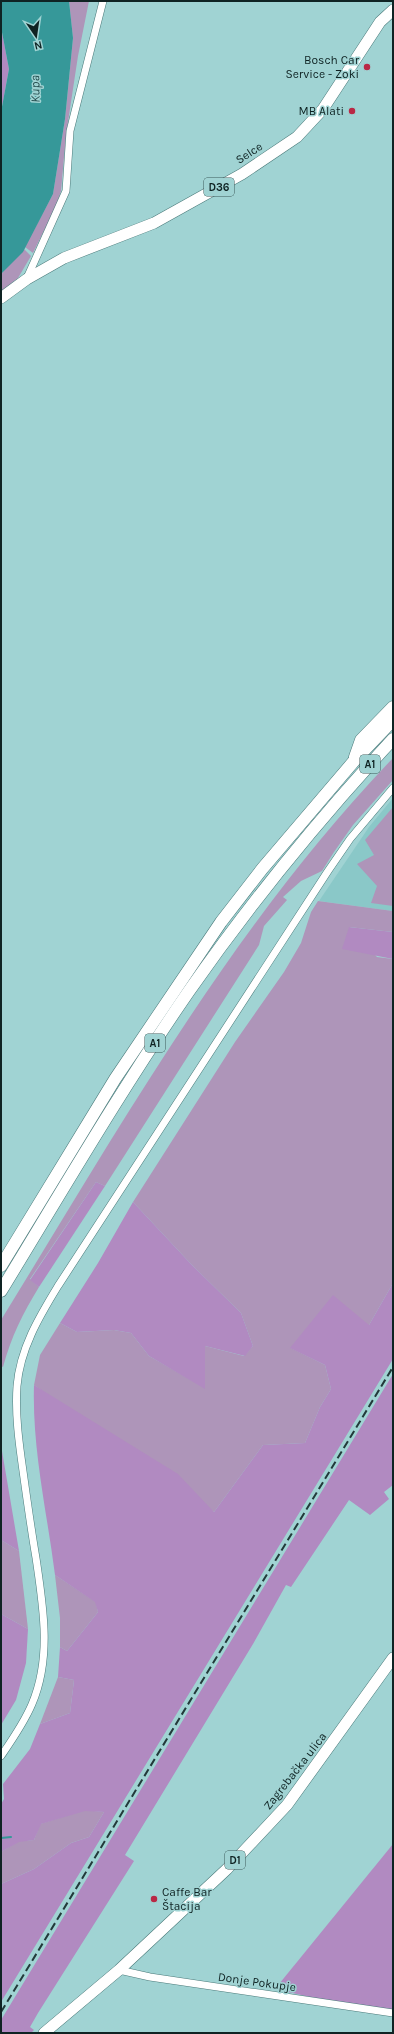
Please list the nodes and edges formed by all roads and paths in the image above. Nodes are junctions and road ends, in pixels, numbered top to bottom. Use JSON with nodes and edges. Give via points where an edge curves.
{"nodes":[{"id":1,"x":103,"y":1,"type":"edge"},
{"id":2,"x":393,"y":10,"type":"edge"},
{"id":3,"x":26,"y":279,"type":"junction"},
{"id":4,"x":1,"y":298,"type":"edge"},
{"id":5,"x":393,"y":706,"type":"edge"},
{"id":6,"x":393,"y":720,"type":"edge"},
{"id":7,"x":393,"y":739,"type":"edge"},
{"id":8,"x":393,"y":751,"type":"edge"},
{"id":9,"x":354,"y":761,"type":"junction"},
{"id":10,"x":393,"y":788,"type":"edge"},
{"id":11,"x":347,"y":789,"type":"junction"},
{"id":12,"x":1,"y":1266,"type":"edge"},
{"id":13,"x":1,"y":1292,"type":"edge"},
{"id":14,"x":393,"y":1658,"type":"edge"},
{"id":15,"x":1,"y":1756,"type":"edge"},
{"id":16,"x":119,"y":1970,"type":"junction"},
{"id":17,"x":393,"y":2012,"type":"edge"},
{"id":18,"x":44,"y":2033,"type":"edge"}],
"edges":[{"from":1,"to":3,"type":"street","name":"Selce","via":[[70,131],[66,191]]},
{"from":2,"to":3,"type":"main road","name":"Selce","number":"D36","via":[[380,22],[323,109],[297,137],[242,174],[154,223],[64,258]]},
{"from":3,"to":4,"type":"main road","name":"Selce","number":"D36"},
{"from":5,"to":9,"type":"highway","via":[[360,740]]},
{"from":6,"to":9,"type":"highway","number":"A1"},
{"from":7,"to":11,"type":"highway","number":"A1"},
{"from":8,"to":11,"type":"highway","via":[[366,779]]},
{"from":9,"to":12,"type":"highway","number":"A1","via":[[262,869],[185,973],[115,1079]]},
{"from":10,"to":15,"type":"street","via":[[342,849],[58,1286],[28,1339],[17,1386],[17,1419],[43,1598],[44,1636],[41,1668],[32,1704]]},
{"from":11,"to":13,"type":"highway","number":"A1","via":[[271,880],[189,992]]},
{"from":14,"to":16,"type":"main road","name":"Zagrebačka ulica","number":"D1","via":[[287,1806],[227,1869]]},
{"from":16,"to":17,"type":"street","name":"Donje Pokupje","via":[[150,1978]]},
{"from":16,"to":18,"type":"main road","name":"Zagrebačka ulica","number":"D1"}]}
